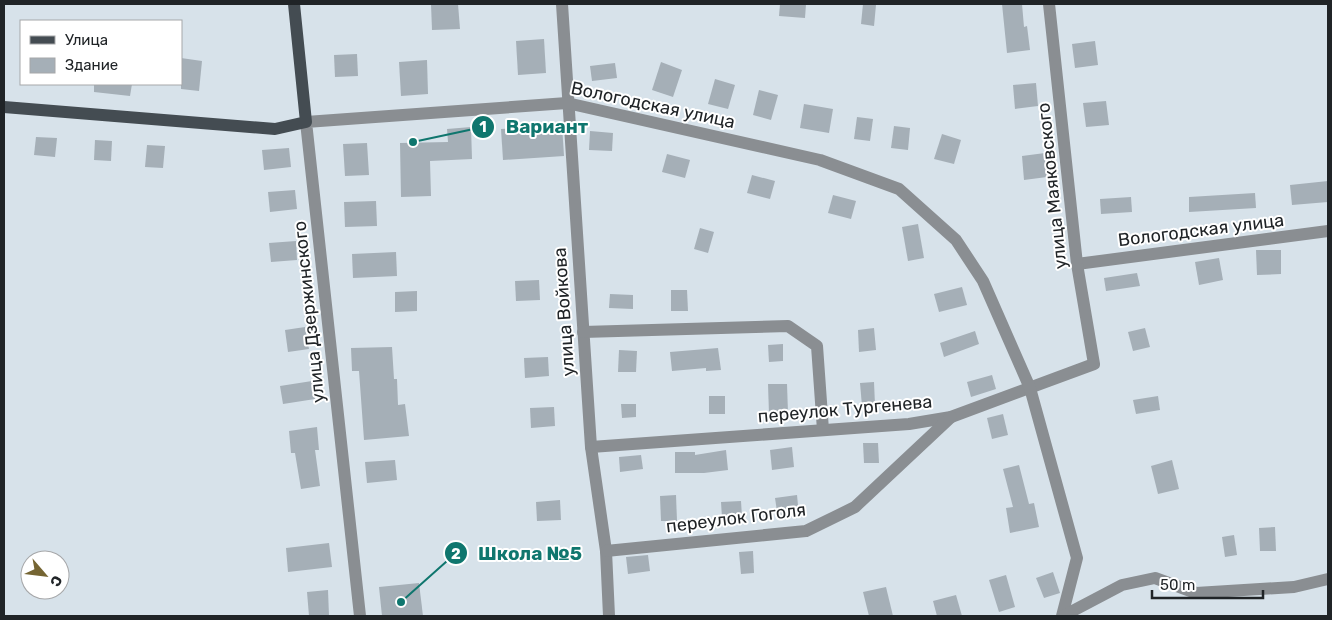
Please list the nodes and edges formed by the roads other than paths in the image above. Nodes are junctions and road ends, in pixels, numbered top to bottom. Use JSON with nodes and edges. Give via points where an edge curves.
{"nodes":[{"id":1,"x":294,"y":4,"type":"edge"},
{"id":2,"x":562,"y":4,"type":"edge"},
{"id":3,"x":1049,"y":4,"type":"edge"},
{"id":4,"x":567,"y":103,"type":"junction"},
{"id":5,"x":4,"y":106,"type":"edge"},
{"id":6,"x":306,"y":122,"type":"junction"},
{"id":7,"x":1328,"y":231,"type":"edge"},
{"id":8,"x":1077,"y":264,"type":"junction"},
{"id":9,"x":583,"y":332,"type":"junction"},
{"id":10,"x":1094,"y":364,"type":"joint"},
{"id":11,"x":1030,"y":388,"type":"junction"},
{"id":12,"x":951,"y":417,"type":"junction"},
{"id":13,"x":823,"y":430,"type":"junction"},
{"id":14,"x":591,"y":447,"type":"junction"},
{"id":15,"x":606,"y":551,"type":"junction"},
{"id":16,"x":1328,"y":579,"type":"edge"},
{"id":17,"x":360,"y":616,"type":"edge"},
{"id":18,"x":609,"y":616,"type":"edge"},
{"id":19,"x":1062,"y":616,"type":"edge"}],
"edges":[{"from":1,"to":6,"type":"main road","name":"улица Дзержинского"},
{"from":2,"to":4,"type":"street","name":"улица Войкова"},
{"from":3,"to":8,"type":"street","name":"улица Маяковского"},
{"from":4,"to":6,"type":"street","name":"Вологодская улица"},
{"from":4,"to":9,"type":"street","name":"улица Войкова"},
{"from":4,"to":11,"type":"street","name":"Вологодская улица","via":[[820,160],[899,189],[956,240],[983,281]]},
{"from":5,"to":6,"type":"main road","name":"Вологодская улица","via":[[275,129]]},
{"from":6,"to":17,"type":"street","name":"улица Дзержинского"},
{"from":7,"to":8,"type":"street","name":"Вологодская улица"},
{"from":8,"to":10,"type":"street","name":"улица Маяковского"},
{"from":9,"to":13,"type":"street","via":[[788,326],[817,346]]},
{"from":9,"to":14,"type":"street","name":"улица Войкова"},
{"from":10,"to":11,"type":"street","name":"переулок Тургенева"},
{"from":11,"to":12,"type":"street","name":"переулок Тургенева"},
{"from":11,"to":19,"type":"street","via":[[1078,558]]},
{"from":12,"to":13,"type":"street","name":"переулок Тургенева","via":[[909,424]]},
{"from":12,"to":15,"type":"street","name":"переулок Гоголя","via":[[855,507],[806,531]]},
{"from":13,"to":14,"type":"street","name":"переулок Тургенева"},
{"from":14,"to":15,"type":"street","name":"улица Войкова"},
{"from":15,"to":18,"type":"street","name":"улица Войкова"},
{"from":16,"to":19,"type":"street","via":[[1294,587],[1196,593],[1155,578],[1122,585]]}]}
